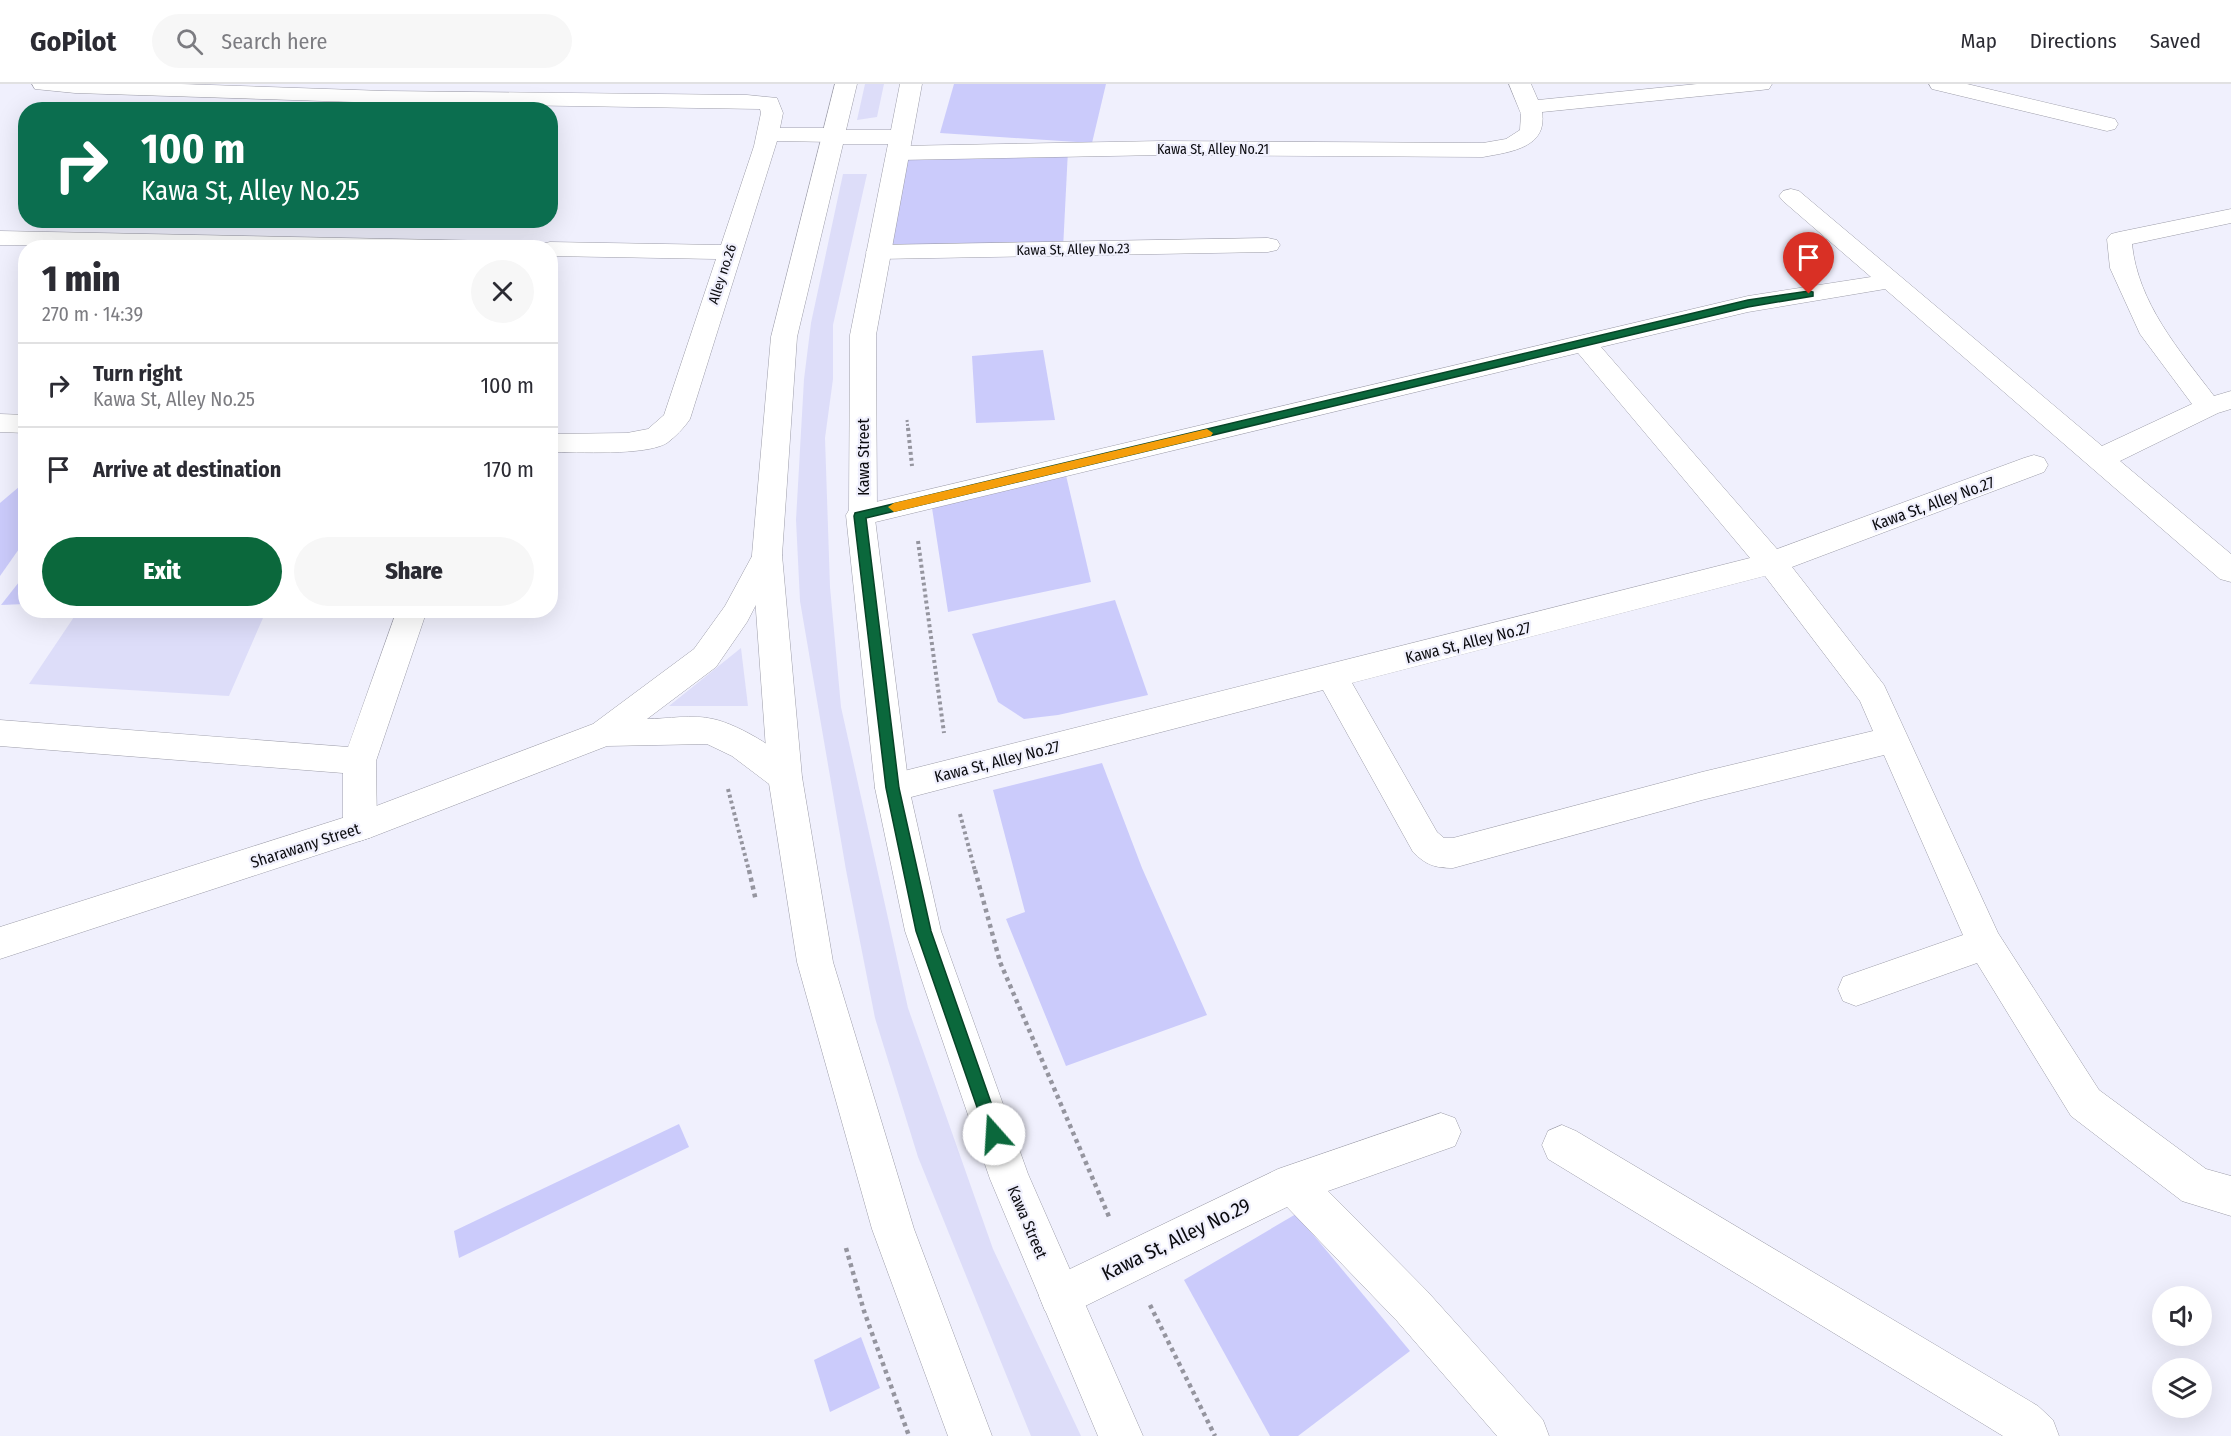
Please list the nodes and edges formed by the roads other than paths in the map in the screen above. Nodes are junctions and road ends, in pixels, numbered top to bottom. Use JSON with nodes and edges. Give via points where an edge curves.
{"nodes":[{"id":1,"x":43,"y":84,"type":"edge"},
{"id":2,"x":846,"y":84,"type":"edge"},
{"id":3,"x":911,"y":84,"type":"edge"},
{"id":4,"x":1520,"y":84,"type":"edge"},
{"id":5,"x":1761,"y":84,"type":"edge"},
{"id":6,"x":1940,"y":84,"type":"edge"},
{"id":7,"x":77,"y":86,"type":"edge"},
{"id":8,"x":520,"y":91,"type":"edge"},
{"id":9,"x":363,"y":102,"type":"edge"},
{"id":10,"x":393,"y":102,"type":"edge"},
{"id":11,"x":1532,"y":107,"type":"junction"},
{"id":12,"x":2107,"y":124,"type":"dead end"},
{"id":13,"x":767,"y":134,"type":"junction"},
{"id":14,"x":833,"y":136,"type":"junction"},
{"id":15,"x":899,"y":145,"type":"junction"},
{"id":16,"x":1791,"y":196,"type":"dead end"},
{"id":17,"x":2231,"y":216,"type":"edge"},
{"id":18,"x":0,"y":238,"type":"edge"},
{"id":19,"x":75,"y":240,"type":"edge"},
{"id":20,"x":1268,"y":245,"type":"dead end"},
{"id":21,"x":558,"y":249,"type":"edge"},
{"id":22,"x":729,"y":252,"type":"junction"},
{"id":23,"x":878,"y":252,"type":"junction"},
{"id":24,"x":1891,"y":281,"type":"junction"},
{"id":25,"x":1584,"y":344,"type":"junction"},
{"id":26,"x":2219,"y":403,"type":"edge"},
{"id":27,"x":0,"y":423,"type":"edge"},
{"id":28,"x":18,"y":424,"type":"edge"},
{"id":29,"x":558,"y":443,"type":"edge"},
{"id":30,"x":2099,"y":459,"type":"junction"},
{"id":31,"x":2034,"y":465,"type":"dead end"},
{"id":32,"x":863,"y":515,"type":"junction"},
{"id":33,"x":767,"y":555,"type":"junction"},
{"id":34,"x":1772,"y":563,"type":"junction"},
{"id":35,"x":2231,"y":571,"type":"edge"},
{"id":36,"x":409,"y":618,"type":"edge"},
{"id":37,"x":1332,"y":677,"type":"junction"},
{"id":38,"x":0,"y":733,"type":"edge"},
{"id":39,"x":605,"y":733,"type":"junction"},
{"id":40,"x":1894,"y":739,"type":"junction"},
{"id":41,"x":359,"y":761,"type":"junction"},
{"id":42,"x":785,"y":777,"type":"junction"},
{"id":43,"x":892,"y":788,"type":"junction"},
{"id":44,"x":360,"y":827,"type":"junction"},
{"id":45,"x":0,"y":943,"type":"edge"},
{"id":46,"x":1985,"y":944,"type":"junction"},
{"id":47,"x":1856,"y":989,"type":"dead end"},
{"id":48,"x":1441,"y":1132,"type":"dead end"},
{"id":49,"x":1562,"y":1145,"type":"dead end"},
{"id":50,"x":1292,"y":1183,"type":"junction"},
{"id":51,"x":2231,"y":1196,"type":"edge"},
{"id":52,"x":1060,"y":1296,"type":"junction"},
{"id":53,"x":970,"y":1436,"type":"edge"},
{"id":54,"x":1121,"y":1436,"type":"edge"},
{"id":55,"x":1527,"y":1436,"type":"edge"},
{"id":56,"x":2037,"y":1436,"type":"edge"}],
"edges":[{"from":1,"to":7,"type":"street"},
{"from":2,"to":14,"type":"street"},
{"from":3,"to":15,"type":"street","name":"Kawa Street"},
{"from":4,"to":11,"type":"street"},
{"from":5,"to":11,"type":"street"},
{"from":6,"to":12,"type":"street"},
{"from":7,"to":9,"type":"street"},
{"from":8,"to":10,"type":"street"},
{"from":8,"to":13,"type":"street","name":"Alley no.26","via":[[769,103],[772,112]]},
{"from":11,"to":15,"type":"street","name":"Kawa St, Alley No.21","via":[[1533,129],[1527,138],[1514,145],[1467,151]]},
{"from":13,"to":14,"type":"street","name":"Kawa St, Alley No.21"},
{"from":13,"to":22,"type":"street","name":"Alley no.26"},
{"from":14,"to":15,"type":"street","name":"Kawa St, Alley No.21"},
{"from":14,"to":33,"type":"street","via":[[784,337]]},
{"from":15,"to":23,"type":"street","name":"Kawa Street"},
{"from":16,"to":24,"type":"street"},
{"from":17,"to":26,"type":"street","via":[[2119,239],[2122,268],[2153,334]]},
{"from":18,"to":19,"type":"street"},
{"from":20,"to":23,"type":"street","name":"Kawa St, Alley No.23"},
{"from":21,"to":22,"type":"street"},
{"from":22,"to":29,"type":"street","name":"Alley no.26","via":[[676,419],[656,437],[627,442]]},
{"from":23,"to":32,"type":"street","name":"Kawa Street","via":[[863,335]]},
{"from":24,"to":25,"type":"street","via":[[1748,304]]},
{"from":24,"to":30,"type":"street"},
{"from":25,"to":32,"type":"street"},
{"from":25,"to":34,"type":"street"},
{"from":26,"to":30,"type":"street"},
{"from":27,"to":28,"type":"street"},
{"from":30,"to":35,"type":"street"},
{"from":31,"to":34,"type":"street","name":"Kawa St, Alley No.27"},
{"from":32,"to":43,"type":"street","name":"Kawa Street","via":[[860,516]]},
{"from":33,"to":39,"type":"street","via":[[736,614],[705,658]]},
{"from":33,"to":42,"type":"street"},
{"from":34,"to":37,"type":"street","name":"Kawa St, Alley No.27"},
{"from":34,"to":40,"type":"street","via":[[1873,694]]},
{"from":36,"to":41,"type":"street"},
{"from":37,"to":40,"type":"street","via":[[1425,842],[1437,853],[1453,853]]},
{"from":37,"to":43,"type":"street","name":"Kawa St, Alley No.27"},
{"from":38,"to":41,"type":"street"},
{"from":39,"to":42,"type":"street","via":[[711,731],[744,747]]},
{"from":39,"to":44,"type":"street","name":"Sharawany Street"},
{"from":40,"to":46,"type":"street"},
{"from":41,"to":44,"type":"street"},
{"from":42,"to":53,"type":"street","via":[[815,962],[893,1229]]},
{"from":43,"to":52,"type":"street","name":"Kawa Street","via":[[923,931],[1010,1179]]},
{"from":44,"to":45,"type":"street","name":"Sharawany Street"},
{"from":46,"to":47,"type":"street"},
{"from":46,"to":51,"type":"street","via":[[2085,1103],[2196,1187]]},
{"from":48,"to":50,"type":"street","name":"Kawa St, Alley No.29"},
{"from":49,"to":56,"type":"street","via":[[2022,1422]]},
{"from":50,"to":52,"type":"street","name":"Kawa St, Alley No.29"},
{"from":50,"to":55,"type":"street","via":[[1412,1306]]},
{"from":52,"to":54,"type":"street","name":"Kawa Street"}]}
